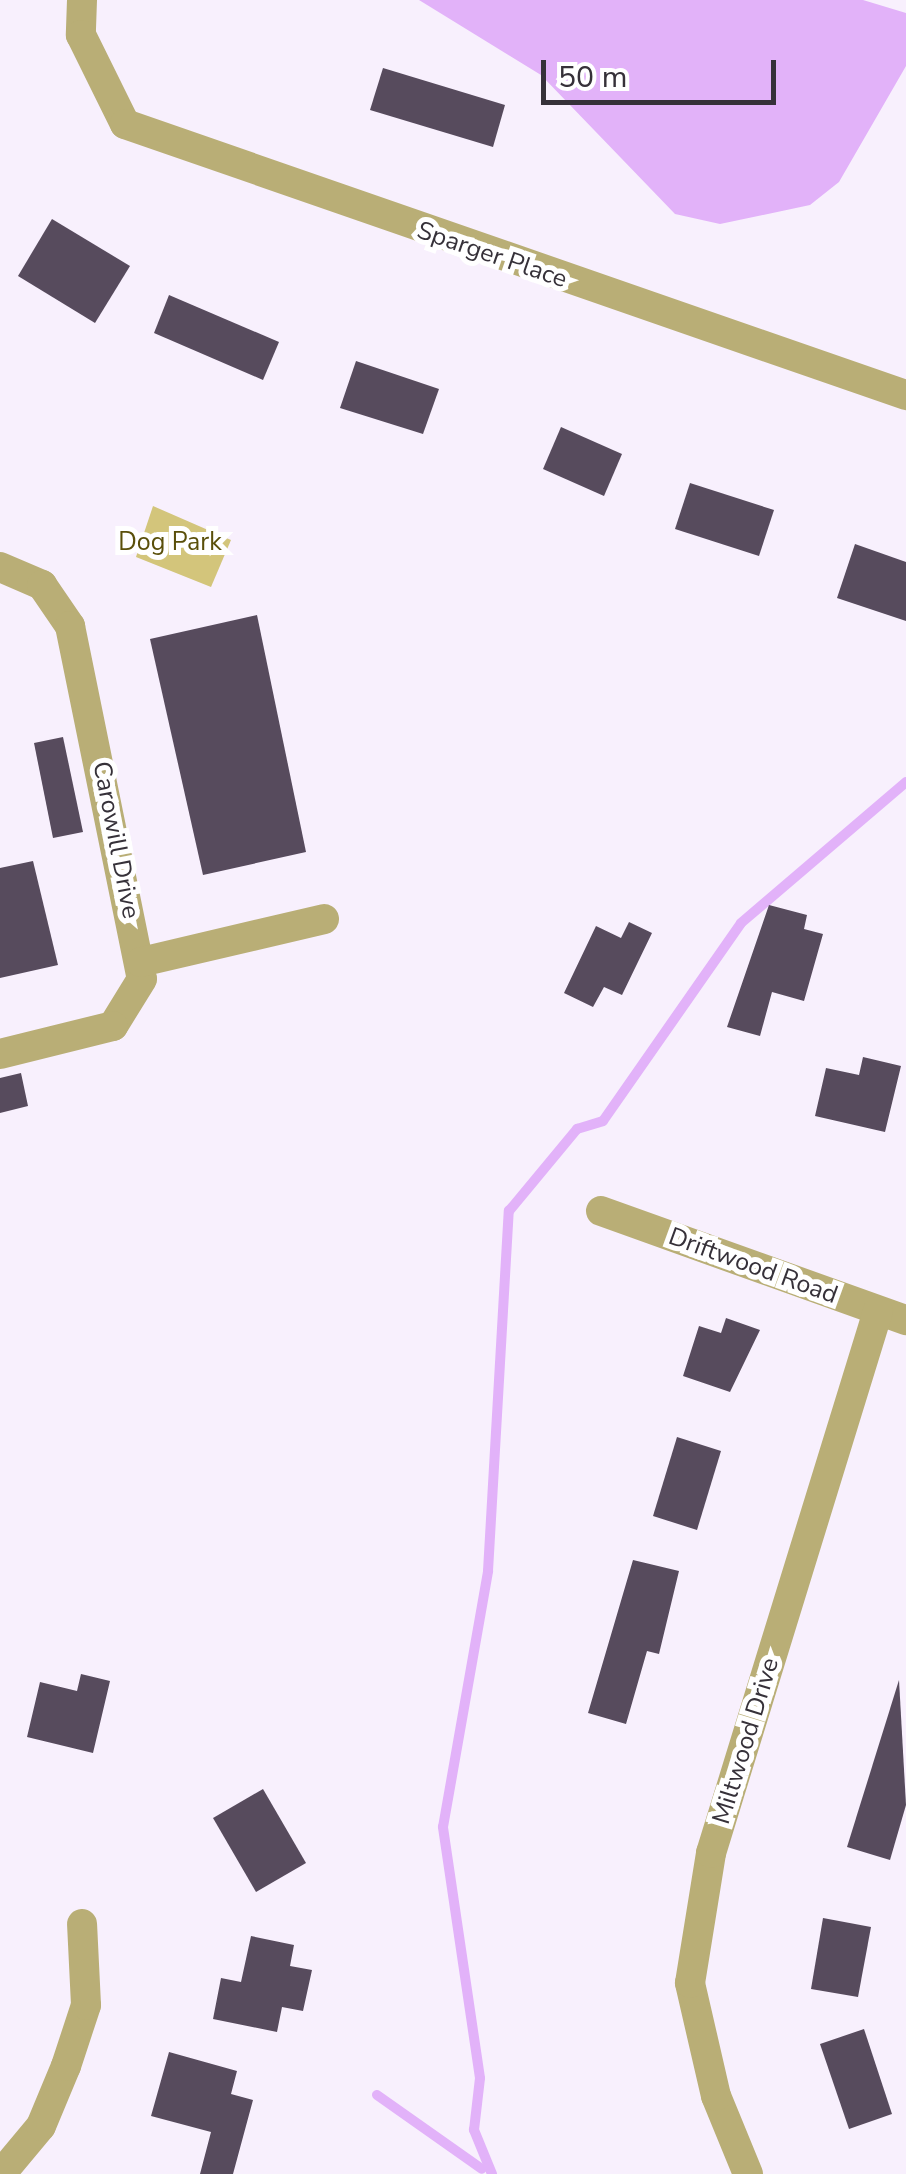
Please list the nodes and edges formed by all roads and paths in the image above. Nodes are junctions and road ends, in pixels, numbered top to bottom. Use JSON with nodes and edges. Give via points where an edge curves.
{"nodes":[{"id":1,"x":82,"y":0,"type":"edge"},
{"id":2,"x":906,"y":394,"type":"edge"},
{"id":3,"x":0,"y":567,"type":"edge"},
{"id":4,"x":324,"y":919,"type":"dead end"},
{"id":5,"x":141,"y":962,"type":"junction"},
{"id":6,"x":0,"y":1054,"type":"edge"},
{"id":7,"x":600,"y":1211,"type":"dead end"},
{"id":8,"x":892,"y":1316,"type":"edge"},
{"id":9,"x":82,"y":1924,"type":"dead end"},
{"id":10,"x":1,"y":2174,"type":"edge"},
{"id":11,"x":748,"y":2174,"type":"edge"}],
"edges":[{"from":1,"to":2,"type":"street","name":"Sparger Place","via":[[81,35],[125,124],[177,148]]},
{"from":3,"to":5,"type":"street","name":"Carowill Drive","via":[[42,585],[70,626]]},
{"from":4,"to":5,"type":"street"},
{"from":5,"to":6,"type":"street","name":"Carowill Drive","via":[[137,999],[114,1026]]},
{"from":7,"to":8,"type":"street","name":"Driftwood Road"},
{"from":8,"to":11,"type":"street","name":"Miltwood Drive","via":[[711,1853],[690,1984],[716,2096]]},
{"from":9,"to":10,"type":"street","via":[[86,2005],[41,2126]]}]}
